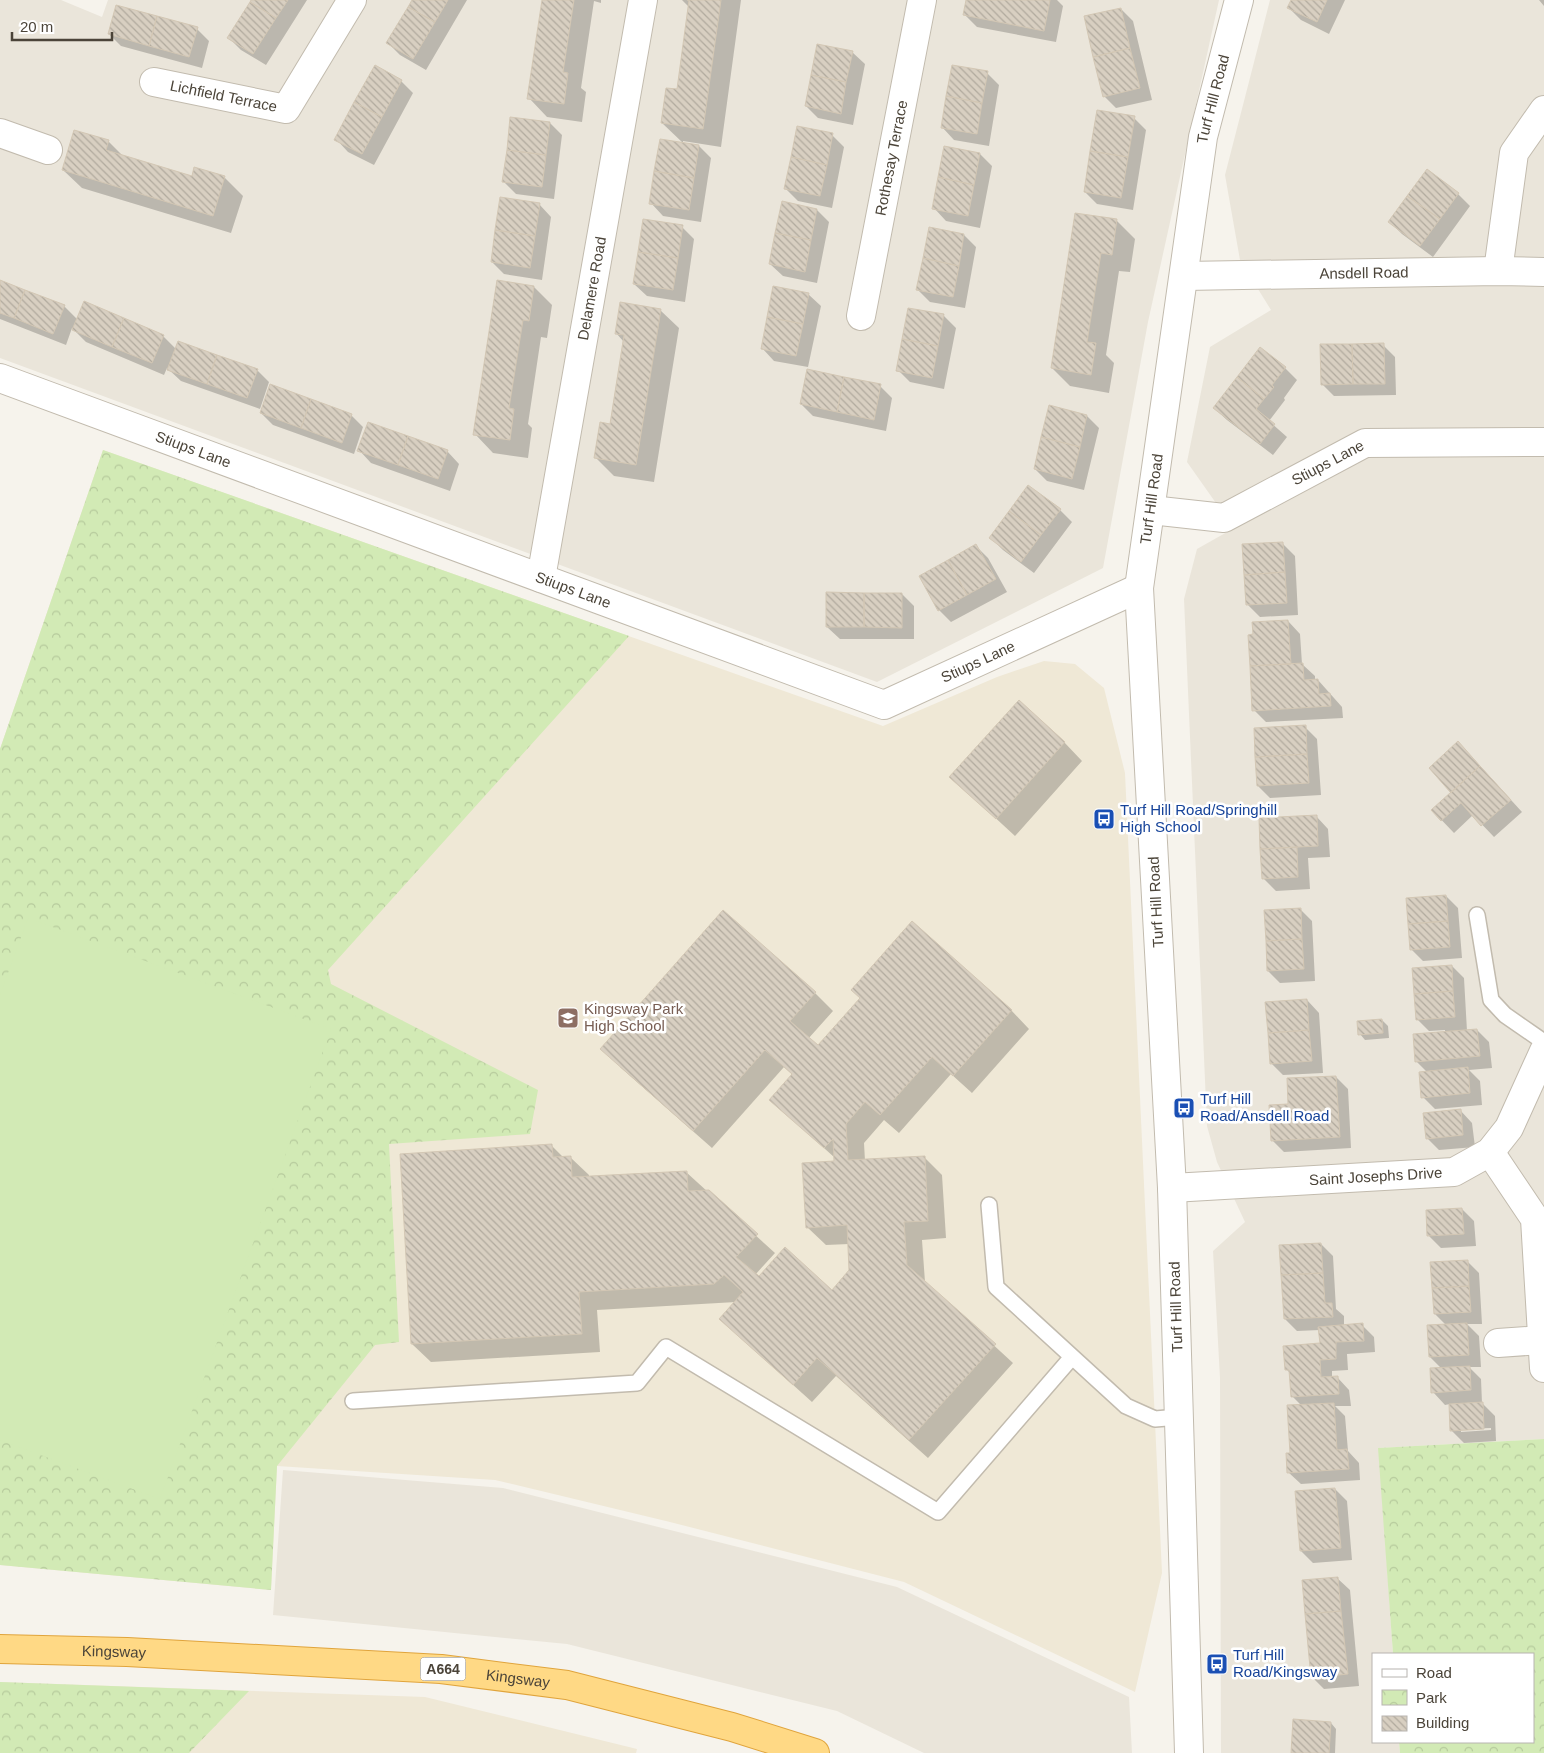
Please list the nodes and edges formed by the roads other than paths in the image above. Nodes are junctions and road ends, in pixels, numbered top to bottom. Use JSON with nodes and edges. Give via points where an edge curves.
{"nodes":[{"id":1,"x":352,"y":0,"type":"edge"},
{"id":2,"x":643,"y":0,"type":"edge"},
{"id":3,"x":922,"y":0,"type":"edge"},
{"id":4,"x":1239,"y":0,"type":"edge"},
{"id":5,"x":154,"y":82,"type":"dead end"},
{"id":6,"x":1544,"y":110,"type":"edge"},
{"id":7,"x":0,"y":133,"type":"edge"},
{"id":8,"x":48,"y":150,"type":"dead end"},
{"id":9,"x":1498,"y":271,"type":"junction"},
{"id":10,"x":1544,"y":272,"type":"edge"},
{"id":11,"x":1184,"y":276,"type":"junction"},
{"id":12,"x":861,"y":316,"type":"dead end"},
{"id":13,"x":0,"y":378,"type":"edge"},
{"id":14,"x":1544,"y":442,"type":"edge"},
{"id":15,"x":1150,"y":510,"type":"junction"},
{"id":16,"x":541,"y":578,"type":"junction"},
{"id":17,"x":1139,"y":588,"type":"junction"},
{"id":18,"x":1477,"y":915,"type":"dead end"},
{"id":19,"x":1544,"y":1042,"type":"edge"},
{"id":20,"x":1544,"y":1051,"type":"edge"},
{"id":21,"x":1490,"y":1152,"type":"junction"},
{"id":22,"x":1172,"y":1188,"type":"junction"},
{"id":23,"x":989,"y":1205,"type":"dead end"},
{"id":24,"x":1542,"y":1340,"type":"junction"},
{"id":25,"x":1498,"y":1343,"type":"dead end"},
{"id":26,"x":1072,"y":1357,"type":"junction"},
{"id":27,"x":1544,"y":1368,"type":"edge"},
{"id":28,"x":353,"y":1400,"type":"dead end"},
{"id":29,"x":1179,"y":1417,"type":"junction"},
{"id":30,"x":0,"y":1634,"type":"edge"},
{"id":31,"x":0,"y":1649,"type":"edge"},
{"id":32,"x":62,"y":1651,"type":"junction"},
{"id":33,"x":815,"y":1753,"type":"edge"},
{"id":34,"x":1189,"y":1753,"type":"edge"}],
"edges":[{"from":1,"to":5,"type":"street","name":"Lichfield Terrace","via":[[286,109]]},
{"from":2,"to":16,"type":"street","name":"Delamere Road"},
{"from":3,"to":12,"type":"street","name":"Rothesay Terrace"},
{"from":4,"to":11,"type":"street","name":"Turf Hill Road","via":[[1203,137]]},
{"from":6,"to":9,"type":"street","via":[[1514,154]]},
{"from":7,"to":8,"type":"street"},
{"from":9,"to":10,"type":"street","name":"Ansdell Road"},
{"from":9,"to":11,"type":"street","name":"Ansdell Road"},
{"from":11,"to":15,"type":"street","name":"Turf Hill Road"},
{"from":13,"to":16,"type":"street","name":"Stiups Lane"},
{"from":14,"to":15,"type":"street","name":"Stiups Lane","via":[[1365,443],[1224,518]]},
{"from":15,"to":17,"type":"street","name":"Turf Hill Road"},
{"from":16,"to":17,"type":"street","name":"Stiups Lane","via":[[884,706]]},
{"from":17,"to":22,"type":"street","name":"Turf Hill Road"},
{"from":18,"to":19,"type":"lane","via":[[1491,1000],[1505,1016]]},
{"from":20,"to":21,"type":"street","name":"Saint Josephs Drive","via":[[1510,1128]]},
{"from":21,"to":22,"type":"street","name":"Saint Josephs Drive","via":[[1454,1172]]},
{"from":21,"to":24,"type":"street","via":[[1535,1219]]},
{"from":22,"to":29,"type":"street","name":"Turf Hill Road"},
{"from":23,"to":26,"type":"lane","via":[[996,1287]]},
{"from":24,"to":25,"type":"street"},
{"from":24,"to":27,"type":"street"},
{"from":26,"to":28,"type":"lane","via":[[938,1512],[666,1347],[637,1383]]},
{"from":26,"to":29,"type":"lane","via":[[1126,1406],[1155,1420]]},
{"from":29,"to":34,"type":"street","name":"Turf Hill Road"},
{"from":30,"to":32,"type":"highway","name":"Kingsway","number":"A664"},
{"from":31,"to":32,"type":"highway","name":"Kingsway","number":"A664"},
{"from":32,"to":33,"type":"highway","name":"Kingsway","number":"A664","via":[[441,1668],[567,1685],[732,1727]]}]}
